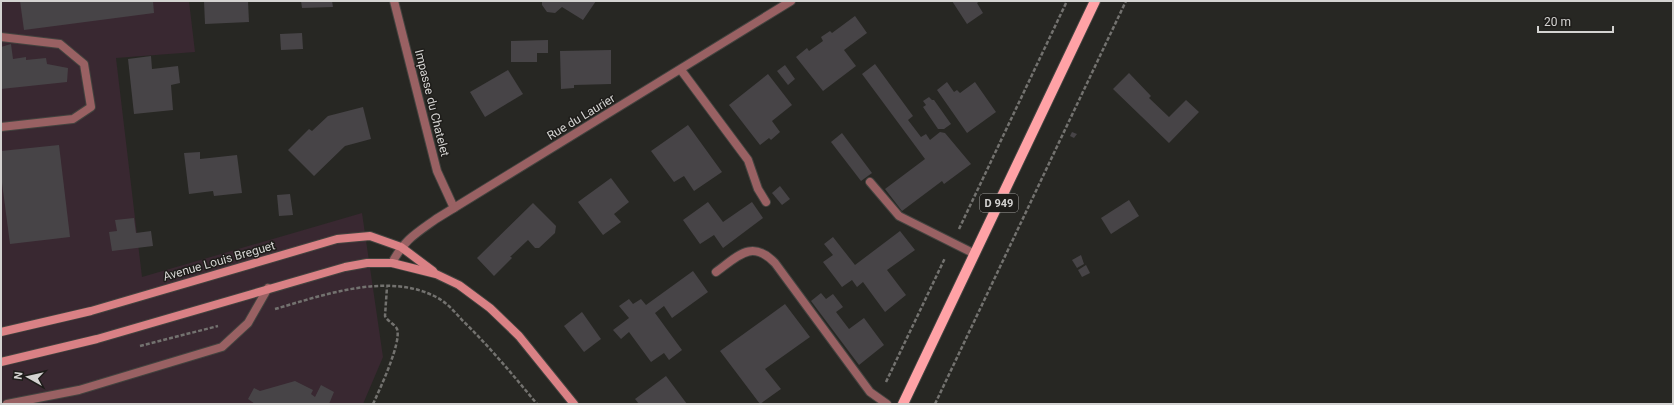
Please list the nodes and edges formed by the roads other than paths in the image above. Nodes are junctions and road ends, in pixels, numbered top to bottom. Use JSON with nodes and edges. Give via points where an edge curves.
{"nodes":[{"id":1,"x":394,"y":1,"type":"edge"},
{"id":2,"x":791,"y":1,"type":"edge"},
{"id":3,"x":1095,"y":1,"type":"edge"},
{"id":4,"x":1,"y":37,"type":"edge"},
{"id":5,"x":681,"y":70,"type":"junction"},
{"id":6,"x":1,"y":127,"type":"edge"},
{"id":7,"x":870,"y":182,"type":"dead end"},
{"id":8,"x":766,"y":202,"type":"dead end"},
{"id":9,"x":454,"y":208,"type":"junction"},
{"id":10,"x":401,"y":247,"type":"junction"},
{"id":11,"x":975,"y":254,"type":"junction"},
{"id":12,"x":392,"y":263,"type":"junction"},
{"id":13,"x":716,"y":272,"type":"dead end"},
{"id":14,"x":436,"y":274,"type":"junction"},
{"id":15,"x":268,"y":288,"type":"junction"},
{"id":16,"x":1,"y":332,"type":"edge"},
{"id":17,"x":1,"y":362,"type":"edge"},
{"id":18,"x":7,"y":404,"type":"edge"},
{"id":19,"x":574,"y":404,"type":"edge"},
{"id":20,"x":887,"y":404,"type":"edge"},
{"id":21,"x":903,"y":404,"type":"edge"}],
"edges":[{"from":1,"to":9,"type":"street","name":"Impasse du Chatelet","via":[[437,171]]},
{"from":2,"to":5,"type":"street","name":"Rue du Laurier"},
{"from":3,"to":11,"type":"main road","number":"D 949"},
{"from":4,"to":6,"type":"street","via":[[60,44],[84,64],[91,107],[73,119]]},
{"from":5,"to":8,"type":"street","via":[[748,160],[758,189]]},
{"from":5,"to":9,"type":"street","name":"Rue du Laurier"},
{"from":7,"to":11,"type":"street","via":[[899,216]]},
{"from":9,"to":10,"type":"street","name":"Rue du Laurier","via":[[411,237]]},
{"from":10,"to":12,"type":"street","name":"Rue du Laurier"},
{"from":10,"to":14,"type":"street","name":"Avenue Louis Breguet"},
{"from":10,"to":16,"type":"street","name":"Avenue Louis Breguet","via":[[370,236],[337,239],[91,311]]},
{"from":11,"to":21,"type":"main road","number":"D 949"},
{"from":12,"to":14,"type":"street","name":"Avenue Louis Breguet"},
{"from":12,"to":15,"type":"street","name":"Avenue Louis Breguet","via":[[367,263],[345,267]]},
{"from":13,"to":20,"type":"street","via":[[741,254],[754,251],[767,254],[870,392]]},
{"from":14,"to":19,"type":"street","name":"Avenue Louis Breguet","via":[[459,285],[490,308],[519,336]]},
{"from":15,"to":17,"type":"street","name":"Avenue Louis Breguet","via":[[98,339]]},
{"from":15,"to":18,"type":"street","via":[[248,323],[222,347],[79,390]]}]}
